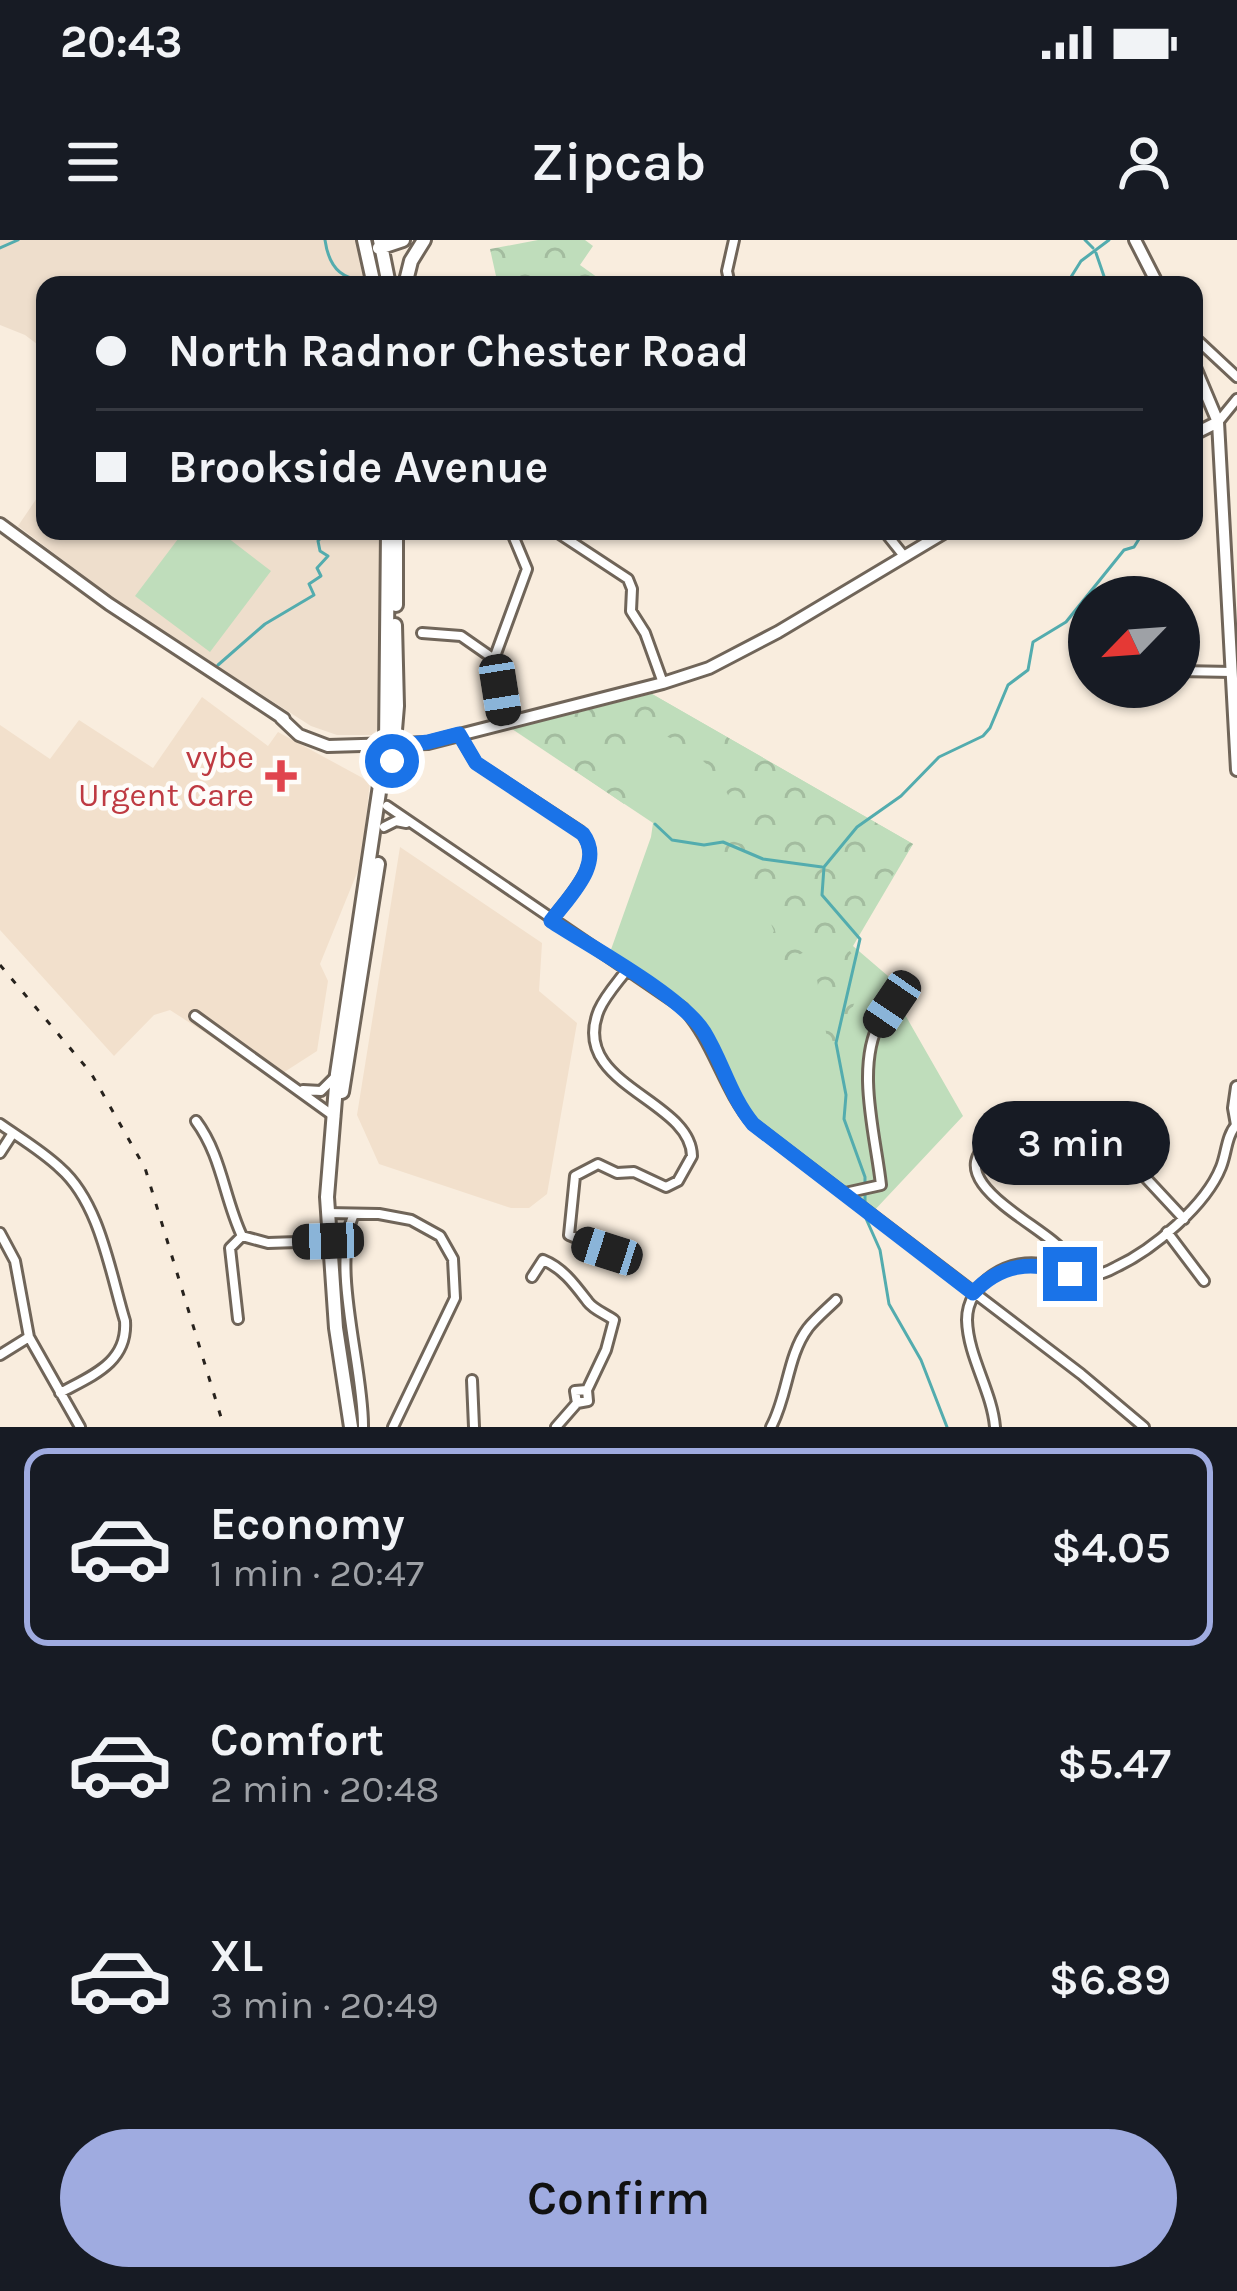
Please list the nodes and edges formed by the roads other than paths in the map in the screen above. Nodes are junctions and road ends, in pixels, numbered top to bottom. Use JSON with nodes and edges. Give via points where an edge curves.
{"nodes":[{"id":1,"x":403,"y":240,"type":"edge"},
{"id":2,"x":424,"y":240,"type":"edge"},
{"id":3,"x":734,"y":240,"type":"edge"},
{"id":4,"x":1135,"y":240,"type":"edge"},
{"id":5,"x":373,"y":243,"type":"edge"},
{"id":6,"x":374,"y":276,"type":"edge"},
{"id":7,"x":386,"y":276,"type":"edge"},
{"id":8,"x":407,"y":276,"type":"edge"},
{"id":9,"x":728,"y":276,"type":"edge"},
{"id":10,"x":1153,"y":276,"type":"edge"},
{"id":11,"x":1203,"y":345,"type":"edge"},
{"id":12,"x":1237,"y":377,"type":"edge"},
{"id":13,"x":1203,"y":386,"type":"edge"},
{"id":14,"x":1237,"y":399,"type":"edge"},
{"id":15,"x":1218,"y":422,"type":"junction"},
{"id":16,"x":1203,"y":430,"type":"edge"},
{"id":17,"x":0,"y":524,"type":"edge"},
{"id":18,"x":392,"y":540,"type":"edge"},
{"id":19,"x":515,"y":540,"type":"edge"},
{"id":20,"x":570,"y":540,"type":"edge"},
{"id":21,"x":891,"y":540,"type":"edge"},
{"id":22,"x":932,"y":540,"type":"edge"},
{"id":23,"x":905,"y":557,"type":"junction"},
{"id":24,"x":422,"y":633,"type":"dead end"},
{"id":25,"x":494,"y":659,"type":"junction"},
{"id":26,"x":1200,"y":671,"type":"edge"},
{"id":27,"x":1234,"y":671,"type":"junction"},
{"id":28,"x":663,"y":683,"type":"junction"},
{"id":29,"x":506,"y":725,"type":"junction"},
{"id":30,"x":459,"y":734,"type":"junction"},
{"id":31,"x":1236,"y":735,"type":"edge"},
{"id":32,"x":390,"y":745,"type":"junction"},
{"id":33,"x":1237,"y":770,"type":"edge"},
{"id":34,"x":387,"y":806,"type":"junction"},
{"id":35,"x":407,"y":823,"type":"junction"},
{"id":36,"x":384,"y":827,"type":"junction"},
{"id":37,"x":551,"y":921,"type":"junction"},
{"id":38,"x":626,"y":970,"type":"junction"},
{"id":39,"x":902,"y":988,"type":"dead end"},
{"id":40,"x":195,"y":1016,"type":"dead end"},
{"id":41,"x":337,"y":1074,"type":"junction"},
{"id":42,"x":1237,"y":1087,"type":"edge"},
{"id":43,"x":301,"y":1090,"type":"junction"},
{"id":44,"x":335,"y":1117,"type":"junction"},
{"id":45,"x":196,"y":1121,"type":"dead end"},
{"id":46,"x":0,"y":1124,"type":"edge"},
{"id":47,"x":1237,"y":1125,"type":"edge"},
{"id":48,"x":14,"y":1133,"type":"junction"},
{"id":49,"x":0,"y":1153,"type":"edge"},
{"id":50,"x":1237,"y":1162,"type":"edge"},
{"id":51,"x":1221,"y":1168,"type":"junction"},
{"id":52,"x":843,"y":1193,"type":"junction"},
{"id":53,"x":327,"y":1213,"type":"junction"},
{"id":54,"x":354,"y":1214,"type":"junction"},
{"id":55,"x":1184,"y":1219,"type":"junction"},
{"id":56,"x":1167,"y":1232,"type":"junction"},
{"id":57,"x":0,"y":1233,"type":"edge"},
{"id":58,"x":242,"y":1236,"type":"junction"},
{"id":59,"x":328,"y":1241,"type":"junction"},
{"id":60,"x":607,"y":1251,"type":"dead end"},
{"id":61,"x":1070,"y":1274,"type":"junction"},
{"id":62,"x":532,"y":1276,"type":"dead end"},
{"id":63,"x":1204,"y":1281,"type":"dead end"},
{"id":64,"x":973,"y":1293,"type":"junction"},
{"id":65,"x":836,"y":1300,"type":"dead end"},
{"id":66,"x":238,"y":1319,"type":"dead end"},
{"id":67,"x":29,"y":1337,"type":"junction"},
{"id":68,"x":0,"y":1355,"type":"edge"},
{"id":69,"x":472,"y":1380,"type":"dead end"},
{"id":70,"x":60,"y":1393,"type":"junction"},
{"id":71,"x":80,"y":1427,"type":"edge"},
{"id":72,"x":350,"y":1427,"type":"edge"},
{"id":73,"x":363,"y":1427,"type":"edge"},
{"id":74,"x":394,"y":1427,"type":"edge"},
{"id":75,"x":474,"y":1427,"type":"edge"},
{"id":76,"x":556,"y":1427,"type":"edge"},
{"id":77,"x":771,"y":1427,"type":"edge"},
{"id":78,"x":995,"y":1427,"type":"edge"},
{"id":79,"x":1144,"y":1427,"type":"edge"}],
"edges":[{"from":1,"to":5,"type":"highway"},
{"from":2,"to":8,"type":"highway"},
{"from":3,"to":9,"type":"street"},
{"from":4,"to":10,"type":"main road"},
{"from":5,"to":6,"type":"highway"},
{"from":5,"to":7,"type":"highway"},
{"from":11,"to":12,"type":"street"},
{"from":13,"to":15,"type":"main road"},
{"from":14,"to":15,"type":"street"},
{"from":15,"to":16,"type":"main road"},
{"from":15,"to":27,"type":"main road"},
{"from":17,"to":32,"type":"main road","via":[[280,718],[315,737]]},
{"from":18,"to":32,"type":"highway"},
{"from":19,"to":25,"type":"street","via":[[527,568]]},
{"from":20,"to":28,"type":"street","via":[[628,579],[631,611]]},
{"from":21,"to":23,"type":"street"},
{"from":22,"to":23,"type":"main road"},
{"from":23,"to":28,"type":"main road","via":[[709,668]]},
{"from":24,"to":25,"type":"street","via":[[461,636]]},
{"from":25,"to":29,"type":"street"},
{"from":26,"to":27,"type":"street"},
{"from":27,"to":31,"type":"main road"},
{"from":28,"to":29,"type":"main road"},
{"from":29,"to":30,"type":"main road"},
{"from":30,"to":32,"type":"main road"},
{"from":30,"to":37,"type":"street","via":[[476,763],[590,843],[590,865]]},
{"from":31,"to":33,"type":"main road"},
{"from":32,"to":34,"type":"highway"},
{"from":32,"to":41,"type":"highway"},
{"from":34,"to":35,"type":"street"},
{"from":34,"to":36,"type":"highway"},
{"from":35,"to":36,"type":"street"},
{"from":35,"to":37,"type":"street"},
{"from":36,"to":44,"type":"highway"},
{"from":37,"to":38,"type":"street"},
{"from":38,"to":52,"type":"street","via":[[703,1030],[753,1124]]},
{"from":38,"to":60,"type":"street","via":[[599,1010],[597,1043],[626,1086],[684,1127],[692,1156],[666,1187],[598,1164],[575,1175],[568,1235]]},
{"from":39,"to":52,"type":"street","via":[[872,1049],[869,1104],[881,1185]]},
{"from":40,"to":43,"type":"street"},
{"from":41,"to":43,"type":"street","via":[[321,1091]]},
{"from":41,"to":44,"type":"highway"},
{"from":42,"to":47,"type":"main road"},
{"from":43,"to":44,"type":"street"},
{"from":44,"to":53,"type":"highway"},
{"from":45,"to":58,"type":"street"},
{"from":46,"to":48,"type":"street"},
{"from":47,"to":51,"type":"street"},
{"from":48,"to":49,"type":"street"},
{"from":48,"to":70,"type":"street","via":[[76,1185],[124,1321],[125,1339],[112,1362]]},
{"from":50,"to":51,"type":"street"},
{"from":51,"to":55,"type":"street"},
{"from":52,"to":64,"type":"street"},
{"from":53,"to":54,"type":"street"},
{"from":53,"to":59,"type":"highway"},
{"from":54,"to":73,"type":"street","via":[[348,1299]]},
{"from":54,"to":74,"type":"street","via":[[430,1228],[455,1265],[455,1298]]},
{"from":55,"to":56,"type":"street"},
{"from":55,"to":61,"type":"street","via":[[1144,1176],[1050,1110],[1029,1130],[992,1140],[977,1173],[985,1190],[1058,1246]]},
{"from":56,"to":61,"type":"street","via":[[1120,1266]]},
{"from":56,"to":63,"type":"street"},
{"from":57,"to":67,"type":"street","via":[[15,1261]]},
{"from":58,"to":59,"type":"street"},
{"from":58,"to":66,"type":"street","via":[[230,1248]]},
{"from":59,"to":72,"type":"highway"},
{"from":61,"to":64,"type":"street","via":[[1042,1263],[1008,1268]]},
{"from":62,"to":76,"type":"street","via":[[550,1262],[614,1320],[587,1402]]},
{"from":64,"to":78,"type":"street","via":[[967,1319]]},
{"from":64,"to":79,"type":"street"},
{"from":65,"to":77,"type":"street","via":[[800,1343]]},
{"from":67,"to":68,"type":"street"},
{"from":67,"to":70,"type":"street"},
{"from":69,"to":75,"type":"street"},
{"from":70,"to":71,"type":"street"}]}
